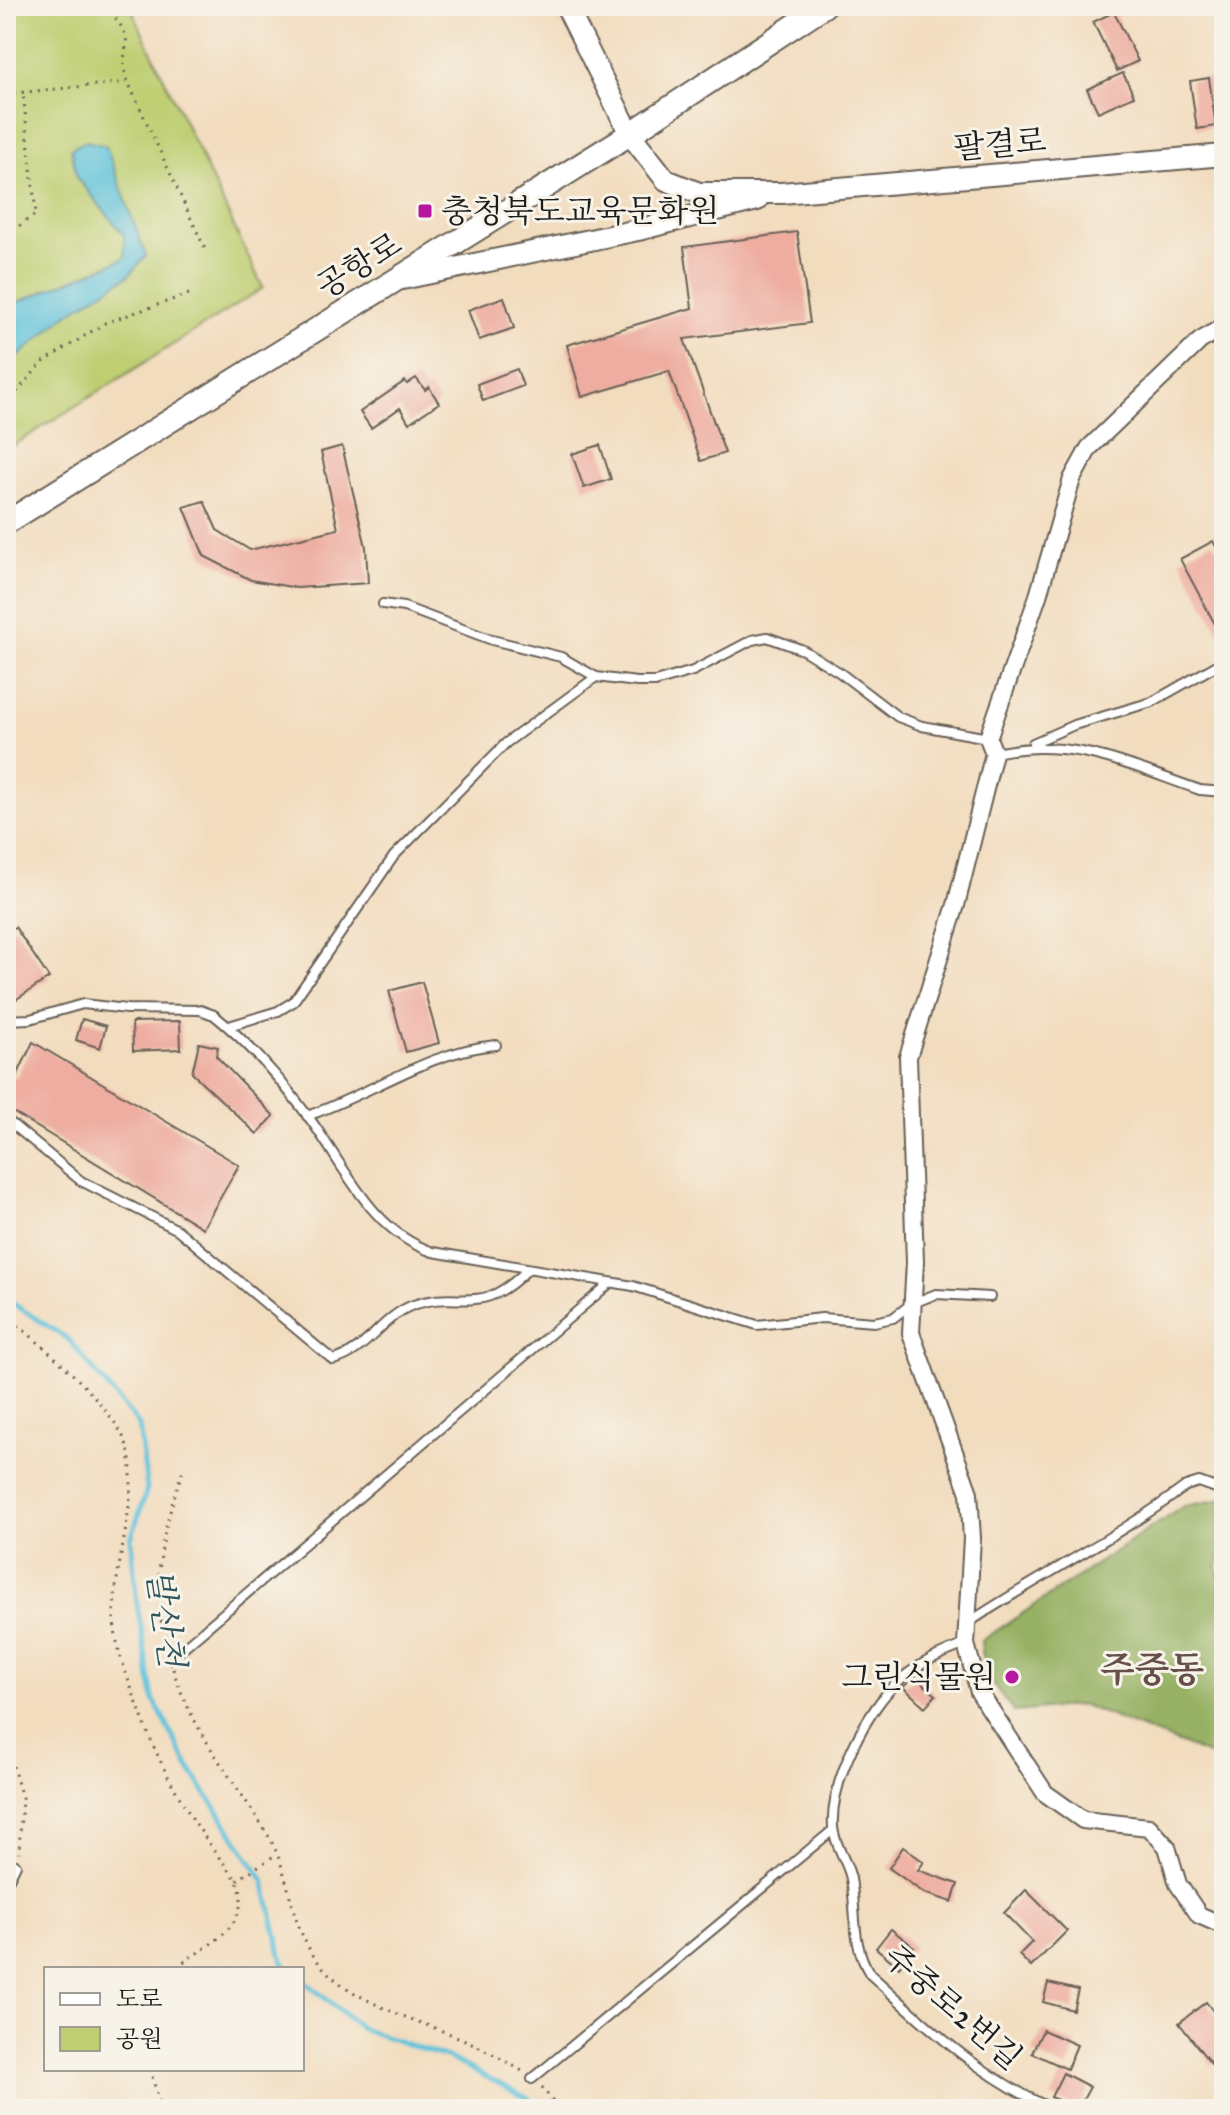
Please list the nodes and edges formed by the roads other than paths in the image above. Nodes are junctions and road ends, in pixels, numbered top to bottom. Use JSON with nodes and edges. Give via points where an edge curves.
{"nodes":[{"id":1,"x":566,"y":6,"type":"edge"},
{"id":2,"x":824,"y":6,"type":"edge"},
{"id":3,"x":630,"y":134,"type":"junction"},
{"id":4,"x":1224,"y":155,"type":"edge"},
{"id":5,"x":781,"y":193,"type":"junction"},
{"id":6,"x":398,"y":279,"type":"junction"},
{"id":7,"x":1224,"y":326,"type":"edge"},
{"id":8,"x":6,"y":523,"type":"edge"},
{"id":9,"x":383,"y":604,"type":"dead end"},
{"id":10,"x":1224,"y":661,"type":"edge"},
{"id":11,"x":596,"y":677,"type":"junction"},
{"id":12,"x":991,"y":745,"type":"junction"},
{"id":13,"x":1029,"y":745,"type":"junction"},
{"id":14,"x":1224,"y":792,"type":"edge"},
{"id":15,"x":6,"y":1020,"type":"edge"},
{"id":16,"x":229,"y":1026,"type":"junction"},
{"id":17,"x":496,"y":1045,"type":"dead end"},
{"id":18,"x":307,"y":1116,"type":"junction"},
{"id":19,"x":6,"y":1119,"type":"edge"},
{"id":20,"x":527,"y":1270,"type":"junction"},
{"id":21,"x":609,"y":1284,"type":"junction"},
{"id":22,"x":990,"y":1297,"type":"dead end"},
{"id":23,"x":911,"y":1304,"type":"junction"},
{"id":24,"x":1224,"y":1491,"type":"edge"},
{"id":25,"x":967,"y":1623,"type":"junction"},
{"id":26,"x":966,"y":1644,"type":"junction"},
{"id":27,"x":170,"y":1659,"type":"road end"},
{"id":28,"x":833,"y":1830,"type":"junction"},
{"id":29,"x":16,"y":1865,"type":"road end"},
{"id":30,"x":6,"y":1885,"type":"edge"},
{"id":31,"x":1224,"y":1926,"type":"edge"},
{"id":32,"x":532,"y":2079,"type":"road end"},
{"id":33,"x":1052,"y":2109,"type":"edge"}],
"edges":[{"from":1,"to":3,"type":"street"},
{"from":2,"to":3,"type":"main road","name":"공항로"},
{"from":3,"to":5,"type":"street","via":[[666,180],[699,193]]},
{"from":3,"to":6,"type":"main road","name":"공항로"},
{"from":4,"to":5,"type":"street","name":"팔결로"},
{"from":5,"to":6,"type":"street","via":[[638,230]]},
{"from":6,"to":8,"type":"main road","name":"공항로"},
{"from":7,"to":12,"type":"street","via":[[1200,341],[1089,448],[1072,479]]},
{"from":9,"to":11,"type":"lane","via":[[561,657]]},
{"from":10,"to":13,"type":"lane","via":[[1152,702],[1074,725]]},
{"from":11,"to":12,"type":"lane","via":[[655,682],[767,637],[803,650],[898,717]]},
{"from":11,"to":16,"type":"lane","via":[[506,743],[394,856],[293,1002]]},
{"from":12,"to":13,"type":"lane"},
{"from":12,"to":23,"type":"street","via":[[956,905],[908,1057],[915,1262]]},
{"from":13,"to":14,"type":"lane","via":[[1061,746],[1200,790]]},
{"from":15,"to":16,"type":"lane","via":[[83,1004],[200,1010]]},
{"from":16,"to":18,"type":"lane"},
{"from":17,"to":18,"type":"lane","via":[[444,1056]]},
{"from":18,"to":20,"type":"lane","via":[[362,1198],[414,1245]]},
{"from":19,"to":20,"type":"lane","via":[[81,1181],[178,1230],[333,1360],[347,1357],[398,1311],[417,1304],[495,1296]]},
{"from":20,"to":21,"type":"lane"},
{"from":21,"to":23,"type":"lane","via":[[633,1286],[757,1325],[822,1318],[874,1322],[893,1318]]},
{"from":21,"to":27,"type":"lane"},
{"from":22,"to":23,"type":"lane","via":[[936,1294]]},
{"from":23,"to":25,"type":"street","via":[[911,1333],[969,1493]]},
{"from":24,"to":25,"type":"lane","via":[[1199,1482],[1186,1486]]},
{"from":25,"to":26,"type":"street"},
{"from":26,"to":28,"type":"lane","name":"주중로2번길","via":[[928,1659],[899,1680],[879,1705],[843,1769],[834,1799]]},
{"from":26,"to":31,"type":"street","via":[[979,1692],[1045,1793],[1083,1820],[1149,1827],[1167,1847],[1178,1884],[1199,1915]]},
{"from":28,"to":32,"type":"lane"},
{"from":28,"to":33,"type":"lane","name":"주중로2번길","via":[[851,1877],[860,1959],[870,1974],[1006,2088]]},
{"from":29,"to":30,"type":"lane"}]}
